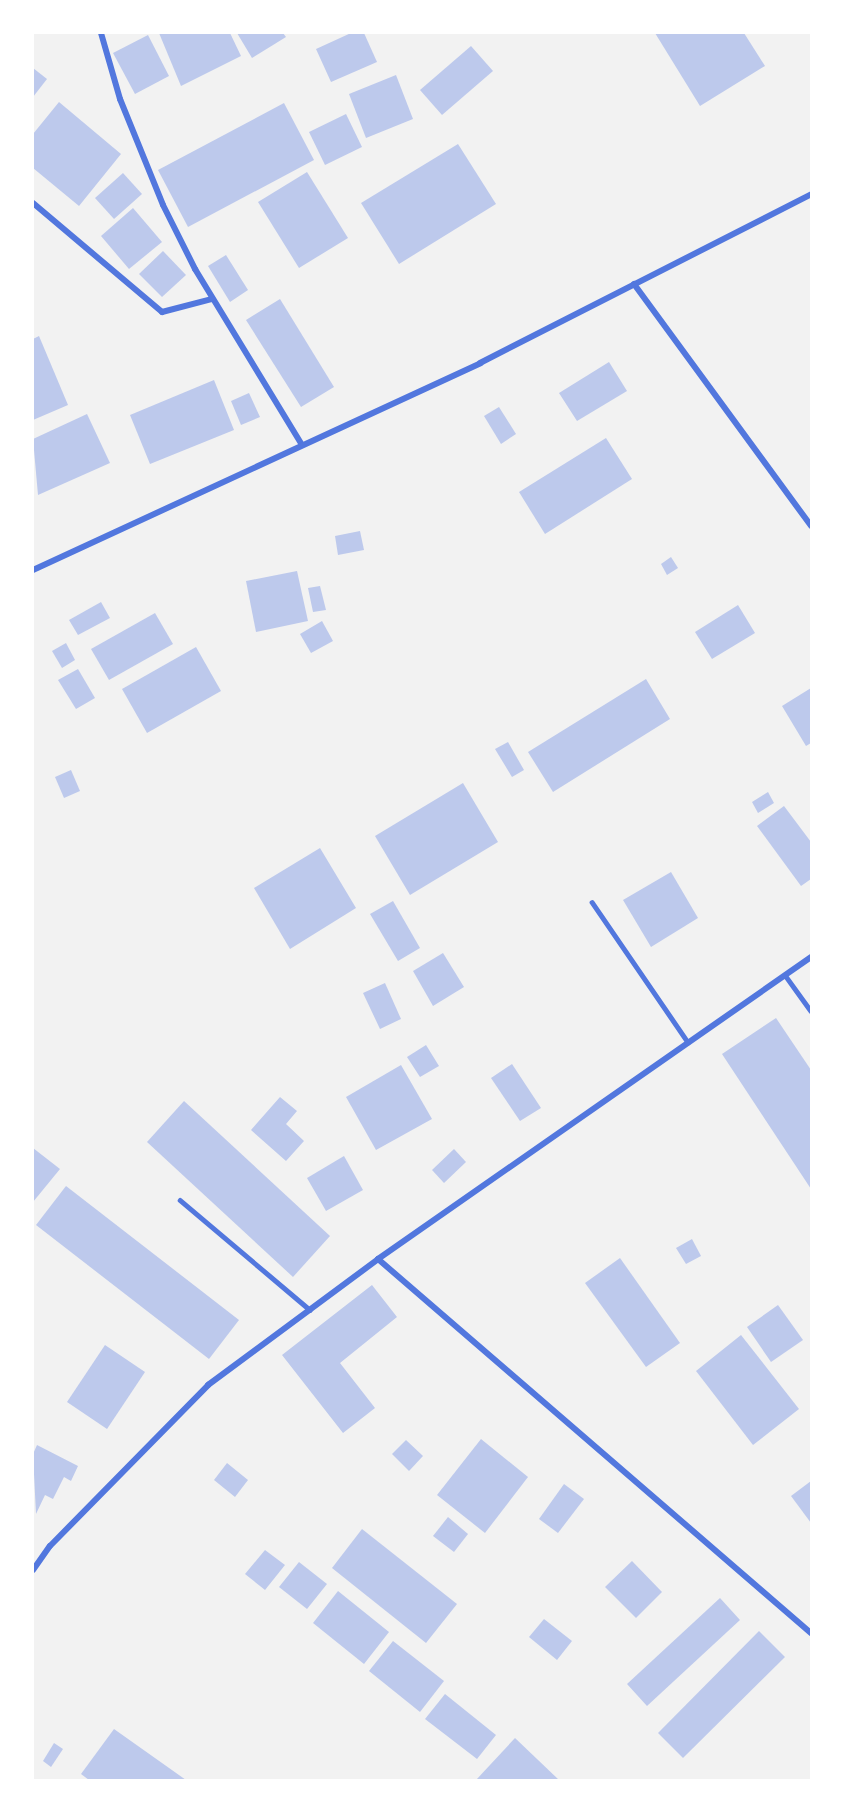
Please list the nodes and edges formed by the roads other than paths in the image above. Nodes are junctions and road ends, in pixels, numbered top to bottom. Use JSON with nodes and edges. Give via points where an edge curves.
{"nodes":[{"id":1,"x":101,"y":33,"type":"edge"},
{"id":2,"x":811,"y":194,"type":"edge"},
{"id":3,"x":33,"y":203,"type":"edge"},
{"id":4,"x":634,"y":284,"type":"junction"},
{"id":5,"x":212,"y":299,"type":"junction"},
{"id":6,"x":302,"y":445,"type":"junction"},
{"id":7,"x":811,"y":526,"type":"edge"},
{"id":8,"x":33,"y":570,"type":"edge"},
{"id":9,"x":592,"y":902,"type":"dead end"},
{"id":10,"x":811,"y":957,"type":"edge"},
{"id":11,"x":785,"y":975,"type":"junction"},
{"id":12,"x":811,"y":1011,"type":"edge"},
{"id":13,"x":688,"y":1042,"type":"junction"},
{"id":14,"x":180,"y":1200,"type":"dead end"},
{"id":15,"x":378,"y":1259,"type":"junction"},
{"id":16,"x":310,"y":1310,"type":"junction"},
{"id":17,"x":33,"y":1570,"type":"edge"},
{"id":18,"x":811,"y":1633,"type":"edge"}],
"edges":[{"from":1,"to":5,"type":"street","via":[[120,99],[163,206]]},
{"from":2,"to":4,"type":"street"},
{"from":3,"to":5,"type":"street","via":[[162,312]]},
{"from":4,"to":6,"type":"street"},
{"from":4,"to":7,"type":"street"},
{"from":5,"to":6,"type":"street"},
{"from":6,"to":8,"type":"street"},
{"from":9,"to":13,"type":"lane"},
{"from":10,"to":11,"type":"street"},
{"from":11,"to":12,"type":"lane"},
{"from":11,"to":13,"type":"street"},
{"from":13,"to":15,"type":"street"},
{"from":14,"to":16,"type":"lane"},
{"from":15,"to":16,"type":"street"},
{"from":15,"to":18,"type":"street"},
{"from":16,"to":17,"type":"street","via":[[208,1385],[50,1546]]}]}
